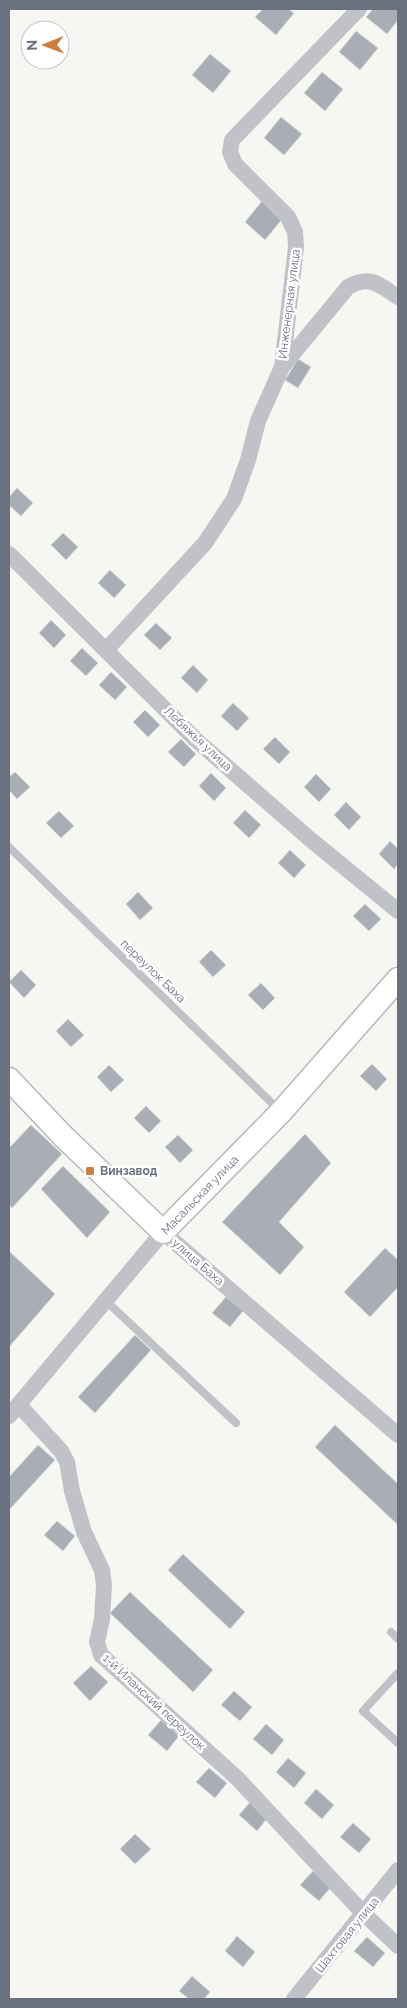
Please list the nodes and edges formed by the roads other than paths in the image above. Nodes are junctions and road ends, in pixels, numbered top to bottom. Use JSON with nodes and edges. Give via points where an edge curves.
{"nodes":[{"id":1,"x":359,"y":9,"type":"edge"},
{"id":2,"x":398,"y":297,"type":"edge"},
{"id":3,"x":282,"y":367,"type":"junction"},
{"id":4,"x":9,"y":554,"type":"edge"},
{"id":5,"x":106,"y":650,"type":"junction"},
{"id":6,"x":9,"y":847,"type":"edge"},
{"id":7,"x":398,"y":911,"type":"edge"},
{"id":8,"x":398,"y":979,"type":"edge"},
{"id":9,"x":9,"y":1079,"type":"edge"},
{"id":10,"x":281,"y":1112,"type":"junction"},
{"id":11,"x":163,"y":1232,"type":"junction"},
{"id":12,"x":106,"y":1301,"type":"junction"},
{"id":13,"x":14,"y":1411,"type":"edge"},
{"id":14,"x":236,"y":1423,"type":"dead end"},
{"id":15,"x":398,"y":1435,"type":"edge"},
{"id":16,"x":390,"y":1632,"type":"dead end"},
{"id":17,"x":398,"y":1639,"type":"edge"},
{"id":18,"x":398,"y":1673,"type":"edge"},
{"id":19,"x":398,"y":1743,"type":"edge"},
{"id":20,"x":398,"y":1870,"type":"edge"},
{"id":21,"x":364,"y":1914,"type":"junction"},
{"id":22,"x":398,"y":1946,"type":"edge"},
{"id":23,"x":294,"y":1999,"type":"edge"}],
"edges":[{"from":1,"to":3,"type":"street","name":"Инженерная улица","via":[[232,140],[230,152],[234,164],[288,216],[295,232]]},
{"from":2,"to":3,"type":"street","via":[[370,280],[348,287]]},
{"from":3,"to":5,"type":"street","name":"Инженерная улица","via":[[258,421],[234,499],[220,522],[205,543]]},
{"from":4,"to":5,"type":"street","name":"Лебяжья улица"},
{"from":5,"to":7,"type":"street","name":"Лебяжья улица","via":[[196,739]]},
{"from":6,"to":10,"type":"lane","name":"переулок Баха"},
{"from":8,"to":10,"type":"street","name":"Масальская улица"},
{"from":9,"to":11,"type":"street","name":"улица Баха"},
{"from":10,"to":11,"type":"street","name":"Масальская улица"},
{"from":11,"to":12,"type":"street","name":"Масальская улица"},
{"from":11,"to":15,"type":"street","name":"улица Баха"},
{"from":12,"to":13,"type":"street","name":"Масальская улица"},
{"from":12,"to":14,"type":"lane"},
{"from":13,"to":21,"type":"street","name":"1-й Иланский переулок","via":[[62,1451],[67,1462],[84,1532],[102,1570],[102,1611],[97,1642],[101,1655],[238,1779]]},
{"from":16,"to":17,"type":"lane"},
{"from":18,"to":19,"type":"lane","via":[[363,1711]]},
{"from":20,"to":21,"type":"street","name":"Шахтовая улица"},
{"from":21,"to":22,"type":"street","name":"1-й Иланский переулок"},
{"from":21,"to":23,"type":"street","name":"Шахтовая улица"}]}
